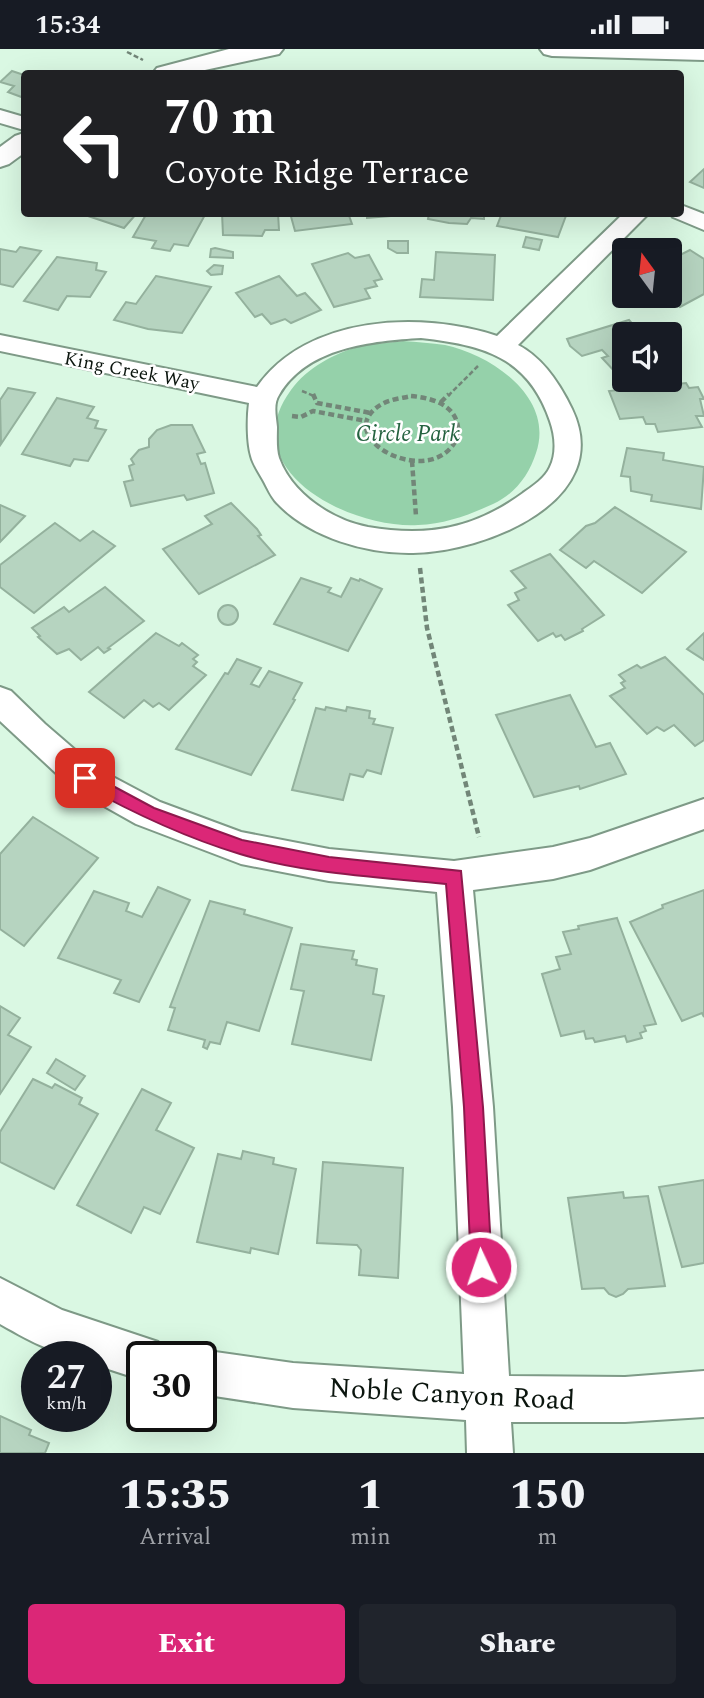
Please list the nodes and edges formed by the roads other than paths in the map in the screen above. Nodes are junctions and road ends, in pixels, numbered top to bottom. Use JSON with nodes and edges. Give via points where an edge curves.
{"nodes":[{"id":1,"x":271,"y":49,"type":"edge"},
{"id":2,"x":552,"y":49,"type":"edge"},
{"id":3,"x":678,"y":51,"type":"edge"},
{"id":4,"x":704,"y":53,"type":"edge"},
{"id":5,"x":176,"y":70,"type":"edge"},
{"id":6,"x":0,"y":116,"type":"edge"},
{"id":7,"x":21,"y":123,"type":"edge"},
{"id":8,"x":21,"y":143,"type":"edge"},
{"id":9,"x":0,"y":159,"type":"edge"},
{"id":10,"x":684,"y":213,"type":"edge"},
{"id":11,"x":634,"y":217,"type":"edge"},
{"id":12,"x":704,"y":223,"type":"edge"},
{"id":13,"x":0,"y":343,"type":"edge"},
{"id":14,"x":494,"y":352,"type":"junction"},
{"id":15,"x":263,"y":397,"type":"junction"},
{"id":16,"x":0,"y":700,"type":"edge"},
{"id":17,"x":704,"y":814,"type":"edge"},
{"id":18,"x":454,"y":877,"type":"junction"},
{"id":19,"x":0,"y":1300,"type":"edge"},
{"id":20,"x":126,"y":1353,"type":"edge"},
{"id":21,"x":217,"y":1375,"type":"edge"},
{"id":22,"x":704,"y":1394,"type":"edge"},
{"id":23,"x":488,"y":1400,"type":"junction"},
{"id":24,"x":490,"y":1453,"type":"edge"}],
"edges":[{"from":1,"to":5,"type":"street"},
{"from":2,"to":3,"type":"street"},
{"from":3,"to":4,"type":"street"},
{"from":6,"to":7,"type":"street"},
{"from":8,"to":9,"type":"street"},
{"from":10,"to":12,"type":"street"},
{"from":11,"to":14,"type":"street"},
{"from":13,"to":15,"type":"street","name":"King Creek Way"},
{"from":14,"to":15,"type":"street","via":[[461,334],[378,332],[308,353]]},
{"from":14,"to":15,"type":"street","via":[[527,364],[546,385],[565,419],[569,446],[562,474],[532,505],[498,527],[464,538],[418,544],[379,540],[343,532],[318,520],[285,496],[265,465],[258,433]]},
{"from":16,"to":18,"type":"street","via":[[85,778],[148,813],[242,848],[329,865]]},
{"from":17,"to":18,"type":"street","via":[[590,854]]},
{"from":18,"to":23,"type":"street","via":[[473,1107]]},
{"from":19,"to":20,"type":"street","via":[[53,1329]]},
{"from":21,"to":23,"type":"street","name":"Noble Canyon Road"},
{"from":22,"to":23,"type":"street","name":"Noble Canyon Road","via":[[658,1399]]},
{"from":23,"to":24,"type":"street"}]}
